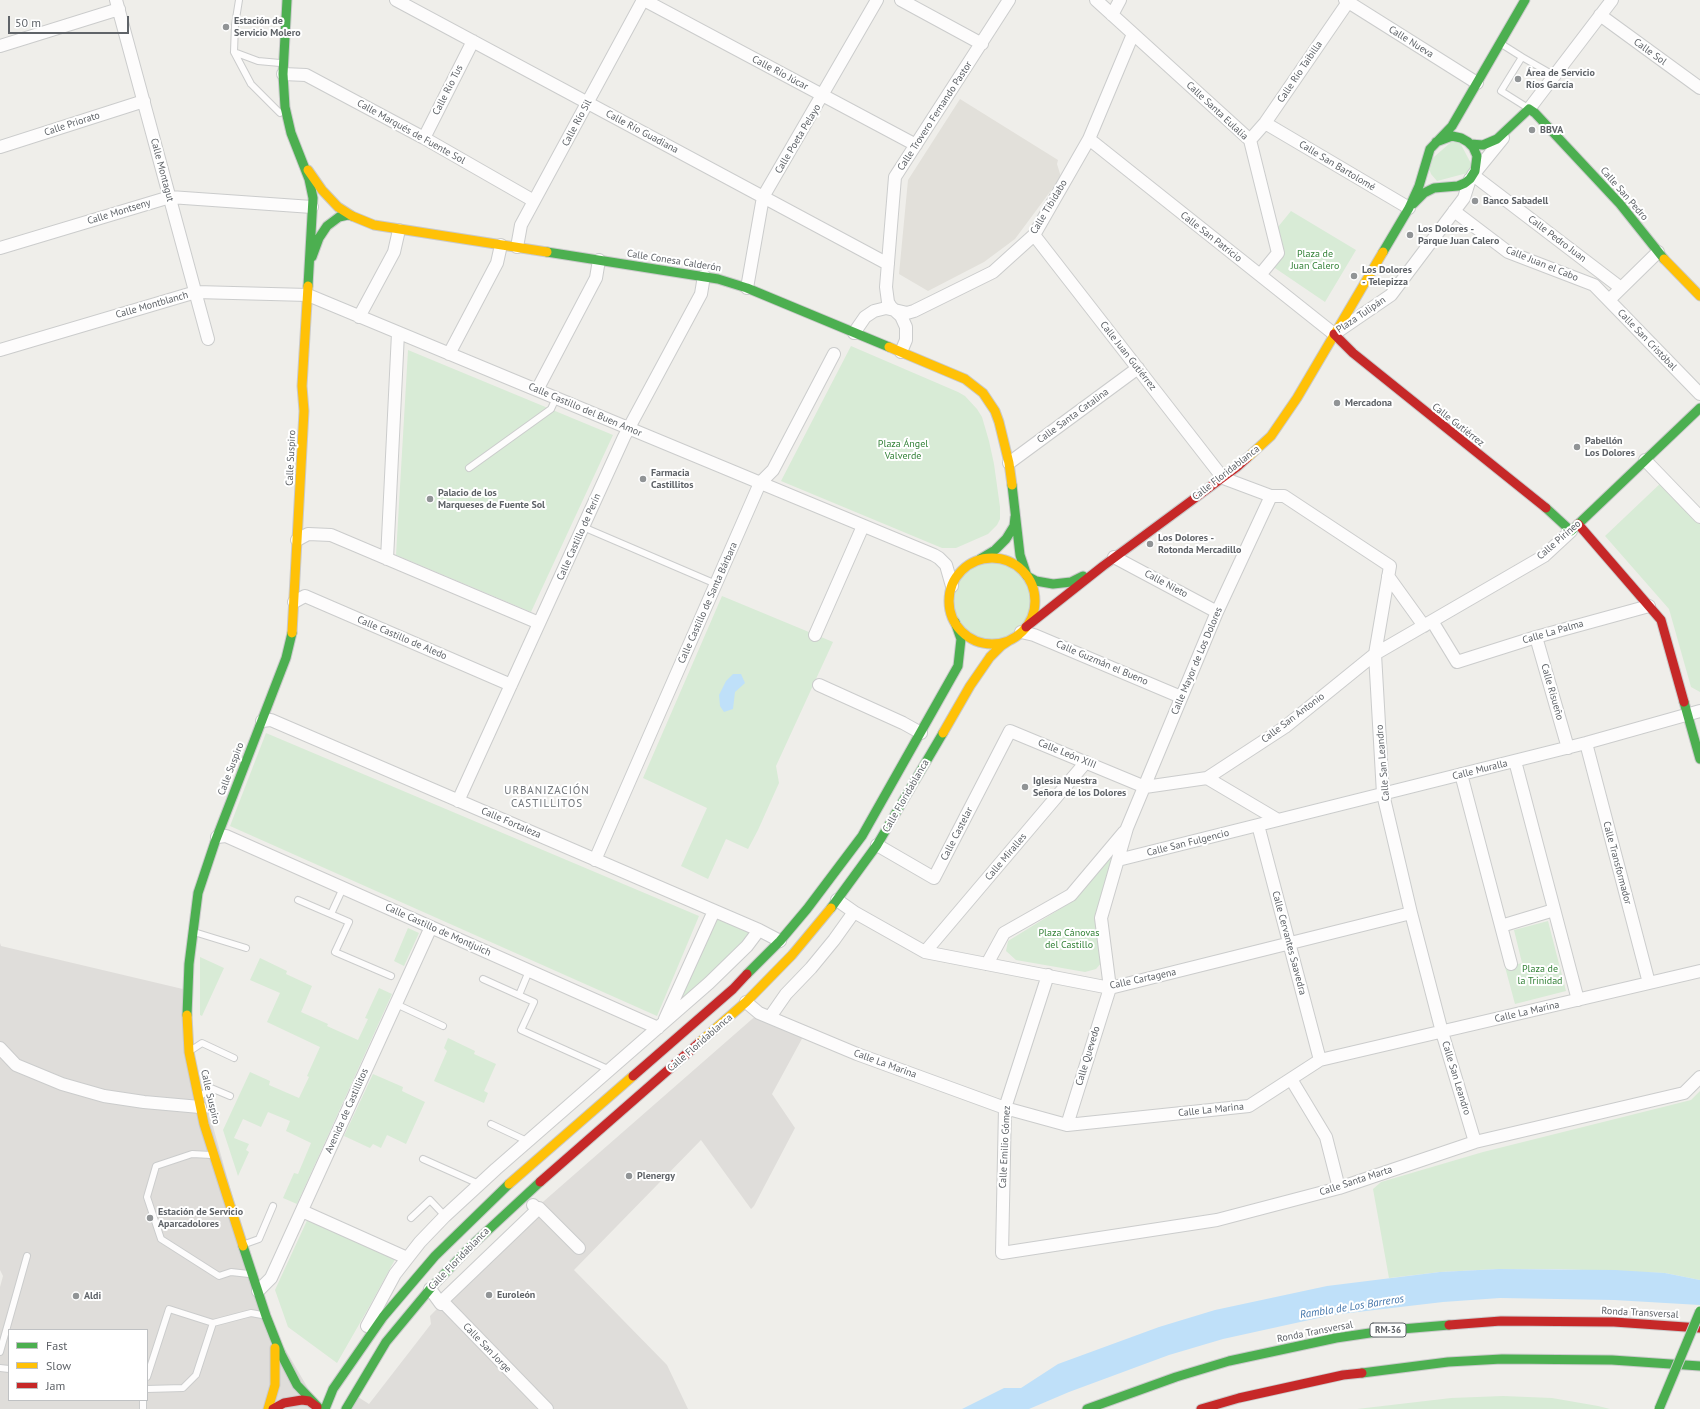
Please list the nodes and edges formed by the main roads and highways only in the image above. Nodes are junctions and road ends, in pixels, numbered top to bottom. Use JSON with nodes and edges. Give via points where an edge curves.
{"nodes":[{"id":1,"x":287,"y":0,"type":"edge"},
{"id":2,"x":1525,"y":0,"type":"edge"},
{"id":3,"x":1477,"y":83,"type":"junction"},
{"id":4,"x":1529,"y":109,"type":"joint"},
{"id":5,"x":1435,"y":143,"type":"junction"},
{"id":6,"x":1469,"y":143,"type":"junction"},
{"id":7,"x":297,"y":150,"type":"junction"},
{"id":8,"x":1428,"y":156,"type":"junction"},
{"id":9,"x":1449,"y":186,"type":"junction"},
{"id":10,"x":327,"y":196,"type":"junction"},
{"id":11,"x":312,"y":207,"type":"junction"},
{"id":12,"x":1409,"y":208,"type":"junction"},
{"id":13,"x":352,"y":216,"type":"junction"},
{"id":14,"x":310,"y":265,"type":"junction"},
{"id":15,"x":1700,"y":296,"type":"edge"},
{"id":16,"x":1334,"y":334,"type":"junction"},
{"id":17,"x":1700,"y":408,"type":"edge"},
{"id":18,"x":1016,"y":512,"type":"junction"},
{"id":19,"x":1575,"y":527,"type":"junction"},
{"id":20,"x":980,"y":560,"type":"junction"},
{"id":21,"x":1102,"y":566,"type":"junction"},
{"id":22,"x":1027,"y":576,"type":"junction"},
{"id":23,"x":955,"y":622,"type":"junction"},
{"id":24,"x":1024,"y":630,"type":"junction"},
{"id":25,"x":1010,"y":640,"type":"junction"},
{"id":26,"x":1700,"y":758,"type":"edge"},
{"id":27,"x":1700,"y":1311,"type":"edge"},
{"id":28,"x":1700,"y":1328,"type":"edge"},
{"id":29,"x":270,"y":1329,"type":"junction"},
{"id":30,"x":1700,"y":1366,"type":"edge"},
{"id":31,"x":268,"y":1409,"type":"edge"},
{"id":32,"x":273,"y":1409,"type":"edge"},
{"id":33,"x":320,"y":1409,"type":"edge"},
{"id":34,"x":325,"y":1409,"type":"edge"},
{"id":35,"x":346,"y":1409,"type":"edge"},
{"id":36,"x":1087,"y":1409,"type":"edge"},
{"id":37,"x":1201,"y":1409,"type":"edge"},
{"id":38,"x":1659,"y":1409,"type":"edge"}],
"edges":[{"from":1,"to":7,"type":"main road","via":[[284,100]]},
{"from":2,"to":3,"type":"main road","name":"Plaza Tulipán"},
{"from":3,"to":5,"type":"main road","name":"Plaza Tulipán","via":[[1452,126]]},
{"from":3,"to":6,"type":"main road","name":"Plaza Tulipán","via":[[1464,110],[1463,127]]},
{"from":4,"to":6,"type":"main road","name":"Plaza Tulipán","via":[[1502,135],[1487,144],[1479,146]]},
{"from":4,"to":15,"type":"main road","name":"Calle San Pedro","via":[[1620,204],[1658,252]]},
{"from":5,"to":6,"type":"main road","name":"Plaza Tulipán","via":[[1452,136]]},
{"from":5,"to":8,"type":"main road","name":"Plaza Tulipán"},
{"from":6,"to":9,"type":"main road","name":"Plaza Tulipán","via":[[1477,160],[1472,177],[1462,185]]},
{"from":7,"to":10,"type":"main road","name":"Calle Conesa Calderón"},
{"from":7,"to":11,"type":"main road","name":"Calle Suspiro","via":[[309,179]]},
{"from":8,"to":9,"type":"main road","via":[[1428,168],[1432,176]]},
{"from":8,"to":12,"type":"main road","name":"Plaza Tulipán"},
{"from":9,"to":12,"type":"main road","name":"Plaza Tulipán","via":[[1431,189]]},
{"from":10,"to":11,"type":"main road","via":[[317,197]]},
{"from":10,"to":13,"type":"main road","name":"Calle Conesa Calderón"},
{"from":11,"to":14,"type":"main road","name":"Calle Suspiro"},
{"from":12,"to":16,"type":"main road","name":"Plaza Tulipán"},
{"from":13,"to":14,"type":"main road","via":[[339,217],[327,226],[317,243]]},
{"from":13,"to":18,"type":"main road","name":"Calle Conesa Calderón","via":[[374,226],[704,276],[747,288],[965,379],[983,393],[995,411],[1009,463]]},
{"from":14,"to":29,"type":"main road","name":"Calle Suspiro","via":[[302,386],[304,410],[293,626],[289,647],[198,893],[187,990],[189,1052],[199,1103],[213,1155]]},
{"from":16,"to":19,"type":"main road","name":"Calle Gutiérrez","via":[[1358,358],[1534,498]]},
{"from":16,"to":21,"type":"main road","name":"Calle Floridablanca","via":[[1298,398],[1271,436],[1223,478]]},
{"from":17,"to":19,"type":"main road","name":"Calle Pirineo"},
{"from":18,"to":20,"type":"main road","name":"Calle Conesa Calderón","via":[[1014,526],[1008,536],[995,550]]},
{"from":18,"to":22,"type":"main road","name":"Calle Conesa Calderón","via":[[1020,555]]},
{"from":19,"to":26,"type":"main road","name":"Calle Gutiérrez","via":[[1661,620]]},
{"from":20,"to":22,"type":"main road","via":[[1007,560]]},
{"from":20,"to":23,"type":"main road","via":[[961,571],[952,586],[950,607]]},
{"from":21,"to":22,"type":"main road","name":"Calle Floridablanca","via":[[1065,584],[1036,582]]},
{"from":21,"to":24,"type":"main road","name":"Calle Floridablanca"},
{"from":22,"to":24,"type":"main road","via":[[1033,587],[1035,601],[1033,614]]},
{"from":23,"to":25,"type":"main road","via":[[976,640],[996,643]]},
{"from":23,"to":34,"type":"main road","name":"Calle Floridablanca","via":[[961,639],[958,666],[862,836],[807,909],[733,989],[513,1180],[435,1256],[383,1317],[333,1389]]},
{"from":24,"to":25,"type":"main road"},
{"from":25,"to":35,"type":"main road","name":"Calle Floridablanca","via":[[990,657],[970,686],[877,845],[792,955],[746,1002],[526,1194],[471,1246],[430,1289],[386,1342]]},
{"from":27,"to":38,"type":"main road","bridge":true},
{"from":28,"to":36,"type":"main road","name":"Ronda Transversal","number":"RM-36","via":[[1614,1322],[1501,1321],[1390,1330],[1336,1338],[1229,1361]]},
{"from":29,"to":31,"type":"main road","via":[[276,1372]]},
{"from":29,"to":33,"type":"main road","via":[[297,1385]]},
{"from":30,"to":37,"type":"main road","via":[[1557,1359],[1448,1362],[1343,1375]]},
{"from":32,"to":33,"type":"main road","via":[[284,1403],[302,1400],[309,1401]]}]}
